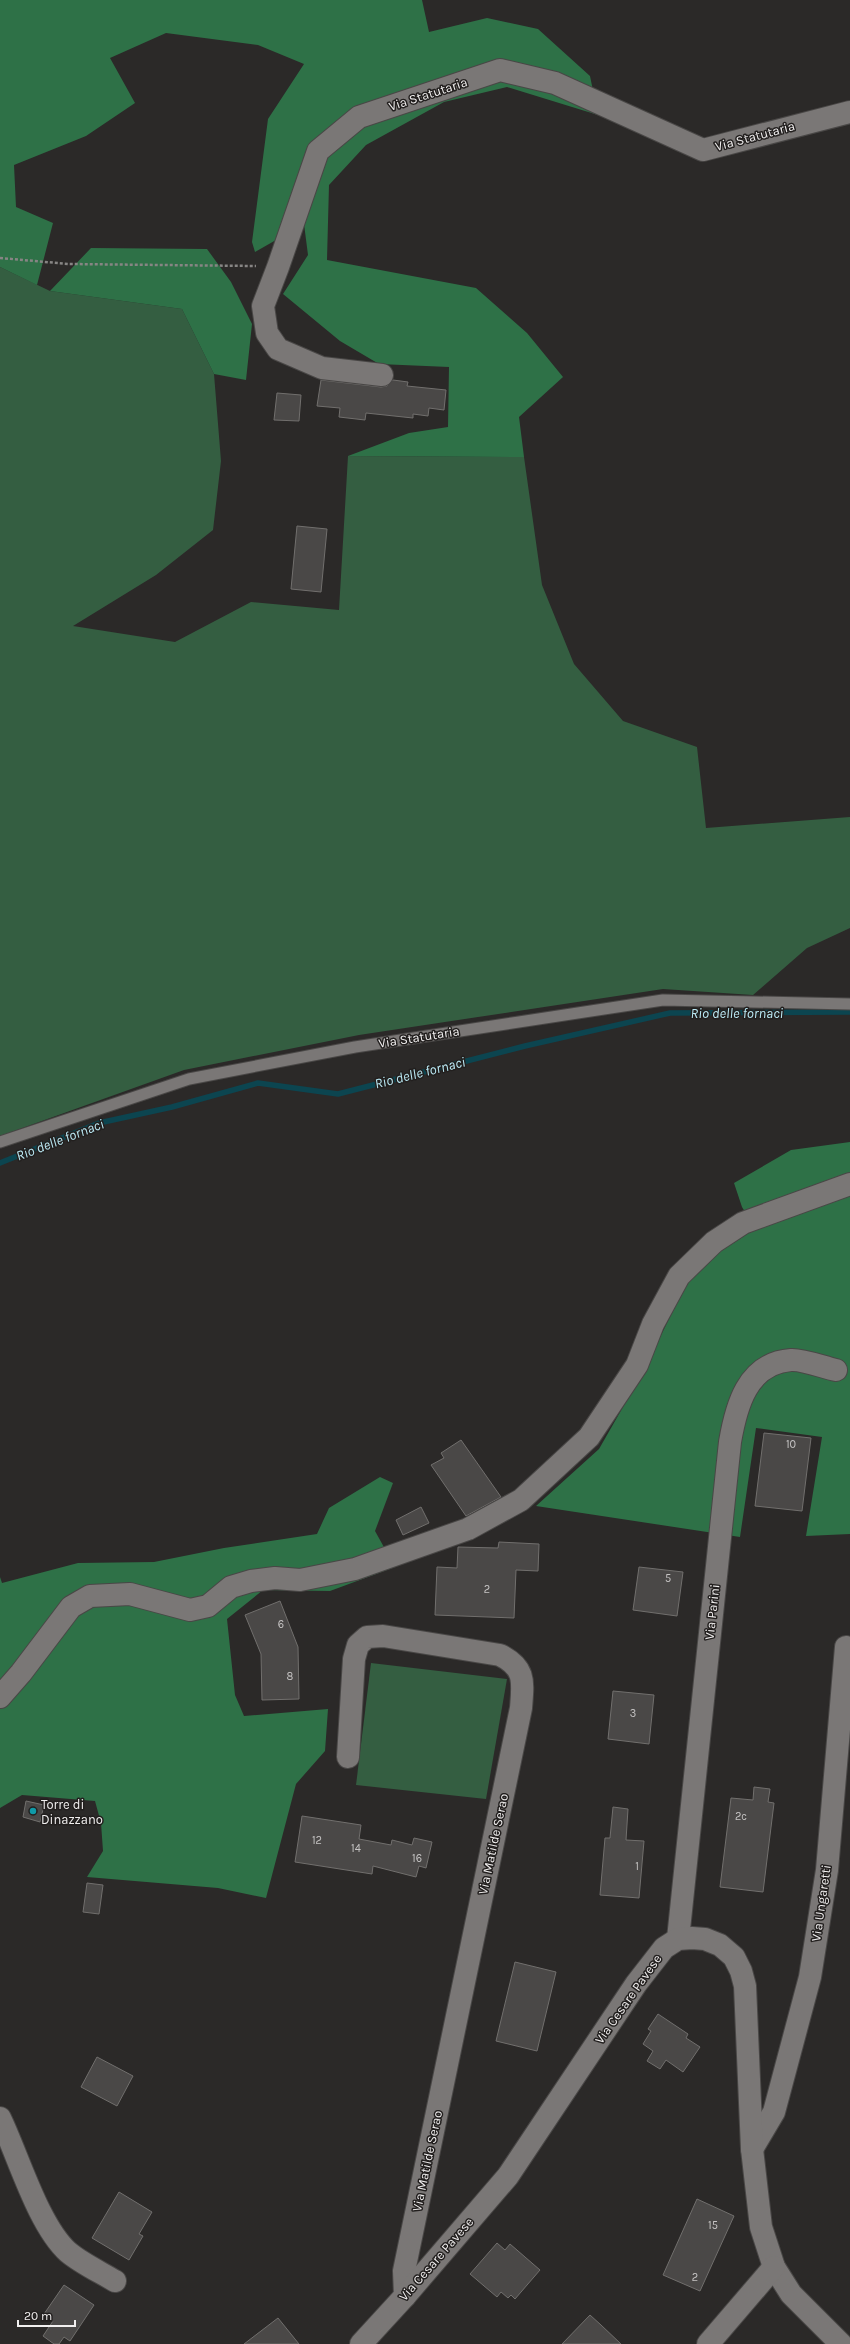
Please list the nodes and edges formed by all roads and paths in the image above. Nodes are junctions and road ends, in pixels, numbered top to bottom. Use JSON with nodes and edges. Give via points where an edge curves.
{"nodes":[{"id":1,"x":850,"y":112,"type":"edge"},
{"id":2,"x":0,"y":258,"type":"edge"},
{"id":3,"x":278,"y":267,"type":"junction"},
{"id":4,"x":382,"y":375,"type":"dead end"},
{"id":5,"x":850,"y":1004,"type":"edge"},
{"id":6,"x":0,"y":1142,"type":"edge"},
{"id":7,"x":850,"y":1184,"type":"edge"},
{"id":8,"x":836,"y":1370,"type":"dead end"},
{"id":9,"x":846,"y":1647,"type":"dead end"},
{"id":10,"x":0,"y":1697,"type":"edge"},
{"id":11,"x":348,"y":1757,"type":"dead end"},
{"id":12,"x":678,"y":1939,"type":"junction"},
{"id":13,"x":0,"y":2118,"type":"edge"},
{"id":14,"x":752,"y":2149,"type":"junction"},
{"id":15,"x":774,"y":2267,"type":"junction"},
{"id":16,"x":115,"y":2281,"type":"dead end"},
{"id":17,"x":405,"y":2296,"type":"junction"},
{"id":18,"x":361,"y":2344,"type":"edge"},
{"id":19,"x":708,"y":2344,"type":"edge"},
{"id":20,"x":841,"y":2344,"type":"edge"}],
"edges":[{"from":1,"to":3,"type":"street","name":"Via Statutaria","via":[[703,150],[555,83],[500,70],[359,117],[318,151]]},
{"from":2,"to":3,"type":"path","via":[[69,264]]},
{"from":3,"to":4,"type":"street","name":"Via Statutaria","via":[[263,306],[267,333],[278,349],[322,368]]},
{"from":5,"to":6,"type":"lane","name":"Via Statutaria","via":[[663,1000],[354,1047],[189,1079]]},
{"from":7,"to":10,"type":"street","via":[[743,1223],[714,1242],[679,1276],[653,1324],[637,1365],[589,1437],[521,1500],[468,1529],[355,1569],[300,1580],[275,1578],[251,1581],[231,1587],[208,1606],[190,1610],[130,1594],[90,1596],[71,1607],[22,1673]]},
{"from":8,"to":12,"type":"street","name":"Via Parini","via":[[792,1359],[776,1363],[760,1372],[750,1382],[735,1412]]},
{"from":9,"to":14,"type":"street","name":"Via Ungaretti","via":[[826,1870],[810,1977],[774,2112]]},
{"from":11,"to":17,"type":"street","name":"Via Matilde Serao","via":[[354,1659],[358,1645],[367,1637],[383,1636],[500,1655],[512,1661],[520,1672],[521,1708],[404,2271]]},
{"from":12,"to":14,"type":"street","via":[[705,1939],[720,1945],[734,1957],[741,1971],[745,1986]]},
{"from":12,"to":17,"type":"street","name":"Via Cesare Pavese","via":[[664,1948],[636,1984],[508,2176]]},
{"from":13,"to":16,"type":"street","via":[[26,2180],[56,2238],[68,2252]]},
{"from":14,"to":15,"type":"street","via":[[761,2227]]},
{"from":15,"to":19,"type":"street"},
{"from":15,"to":20,"type":"street","via":[[791,2294]]},
{"from":17,"to":18,"type":"street","name":"Via Cesare Pavese"}]}
